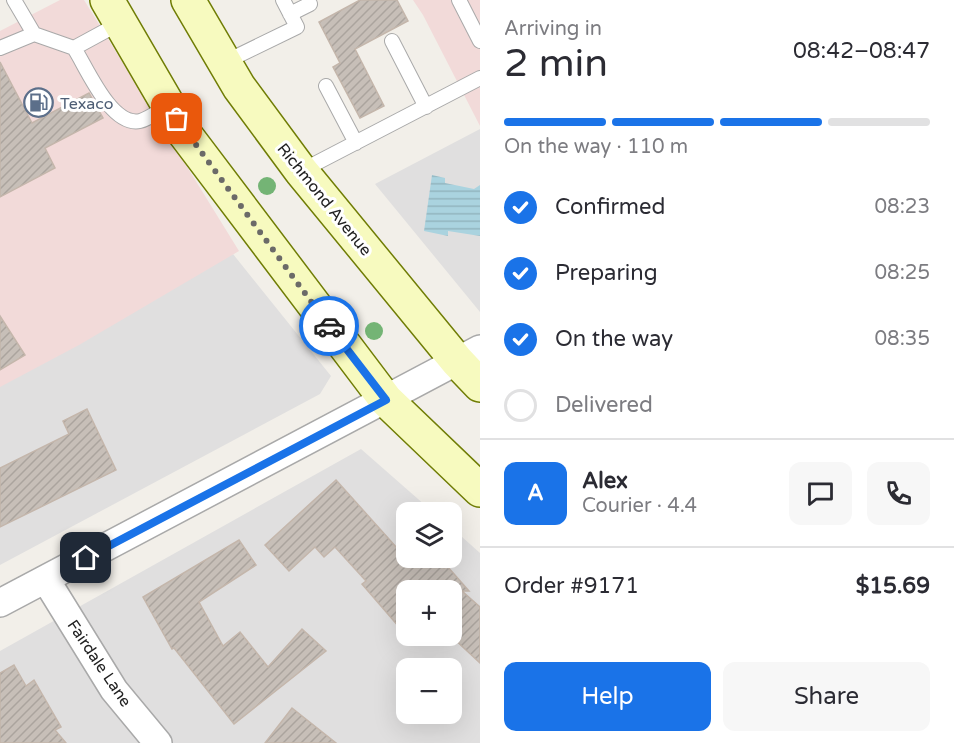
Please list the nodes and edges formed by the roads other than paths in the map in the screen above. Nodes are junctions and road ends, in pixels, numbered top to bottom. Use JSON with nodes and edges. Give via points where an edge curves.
{"nodes":[{"id":1,"x":14,"y":0,"type":"edge"},
{"id":2,"x":188,"y":0,"type":"edge"},
{"id":3,"x":283,"y":0,"type":"edge"},
{"id":4,"x":459,"y":0,"type":"edge"},
{"id":5,"x":310,"y":4,"type":"dead end"},
{"id":6,"x":114,"y":11,"type":"edge"},
{"id":7,"x":290,"y":14,"type":"junction"},
{"id":8,"x":34,"y":34,"type":"junction"},
{"id":9,"x":392,"y":41,"type":"dead end"},
{"id":10,"x":480,"y":41,"type":"edge"},
{"id":11,"x":0,"y":48,"type":"edge"},
{"id":12,"x":74,"y":48,"type":"junction"},
{"id":13,"x":225,"y":62,"type":"junction"},
{"id":14,"x":480,"y":78,"type":"edge"},
{"id":15,"x":326,"y":86,"type":"dead end"},
{"id":16,"x":169,"y":105,"type":"junction"},
{"id":17,"x":426,"y":107,"type":"junction"},
{"id":18,"x":356,"y":143,"type":"junction"},
{"id":19,"x":301,"y":171,"type":"junction"},
{"id":20,"x":468,"y":355,"type":"edge"},
{"id":21,"x":480,"y":385,"type":"edge"},
{"id":22,"x":386,"y":400,"type":"junction"},
{"id":23,"x":480,"y":490,"type":"edge"},
{"id":24,"x":46,"y":580,"type":"junction"},
{"id":25,"x":0,"y":603,"type":"edge"},
{"id":26,"x":158,"y":743,"type":"edge"}],
"edges":[{"from":1,"to":8,"type":"lane"},
{"from":2,"to":13,"type":"main road","name":"Richmond Avenue"},
{"from":3,"to":7,"type":"lane"},
{"from":4,"to":10,"type":"lane"},
{"from":5,"to":7,"type":"lane"},
{"from":6,"to":12,"type":"lane"},
{"from":6,"to":16,"type":"main road"},
{"from":7,"to":13,"type":"lane","via":[[297,27]]},
{"from":8,"to":11,"type":"lane"},
{"from":8,"to":12,"type":"lane"},
{"from":9,"to":17,"type":"lane"},
{"from":12,"to":16,"type":"lane","via":[[111,109],[126,120],[140,121]]},
{"from":13,"to":19,"type":"main road","name":"Richmond Avenue"},
{"from":14,"to":17,"type":"lane"},
{"from":15,"to":18,"type":"lane"},
{"from":16,"to":22,"type":"main road","via":[[185,134]]},
{"from":17,"to":18,"type":"lane"},
{"from":18,"to":19,"type":"lane"},
{"from":19,"to":20,"type":"main road","name":"Richmond Avenue"},
{"from":20,"to":21,"type":"main road","name":"Richmond Avenue"},
{"from":20,"to":22,"type":"street"},
{"from":22,"to":23,"type":"main road"},
{"from":22,"to":24,"type":"street"},
{"from":24,"to":25,"type":"street"},
{"from":24,"to":26,"type":"street","name":"Fairdale Lane","via":[[114,690]]}]}
